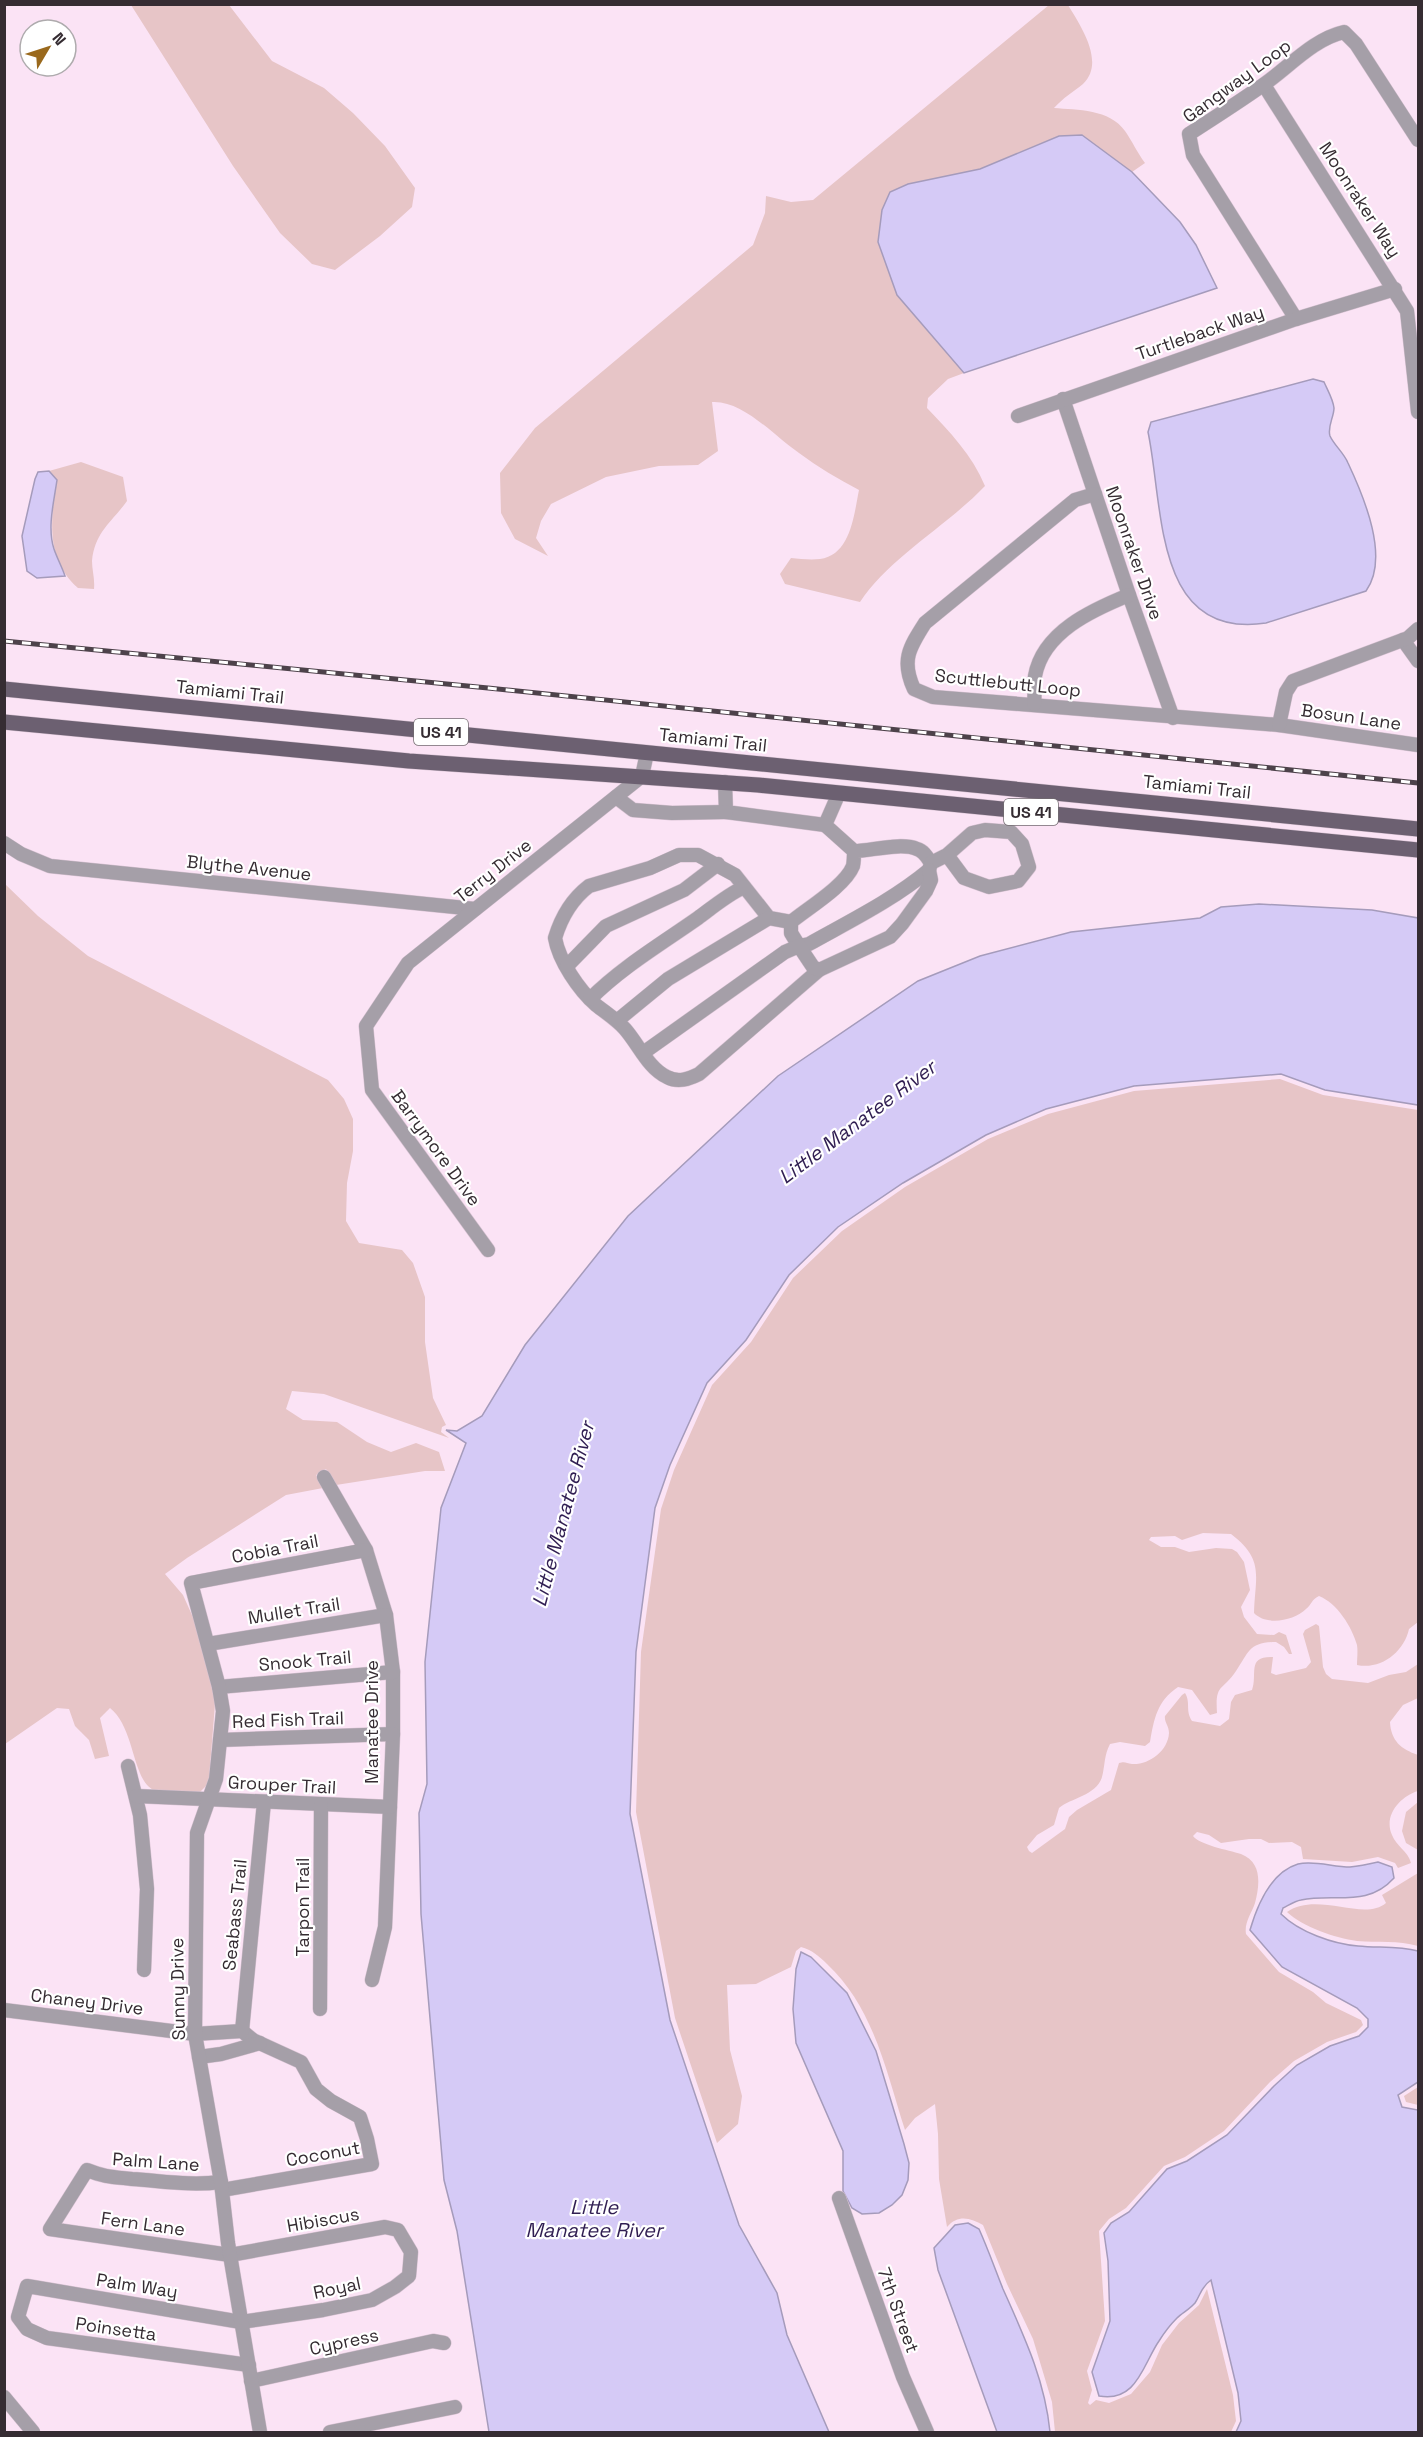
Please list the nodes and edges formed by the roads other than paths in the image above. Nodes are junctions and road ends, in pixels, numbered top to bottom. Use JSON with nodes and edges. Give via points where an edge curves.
{"nodes":[{"id":1,"x":1264,"y":85,"type":"junction"},
{"id":2,"x":1419,"y":140,"type":"edge"},
{"id":3,"x":1395,"y":289,"type":"junction"},
{"id":4,"x":1296,"y":319,"type":"junction"},
{"id":5,"x":1064,"y":399,"type":"junction"},
{"id":6,"x":1419,"y":412,"type":"edge"},
{"id":7,"x":1018,"y":416,"type":"dead end"},
{"id":8,"x":1095,"y":494,"type":"junction"},
{"id":9,"x":1129,"y":595,"type":"junction"},
{"id":10,"x":1419,"y":629,"type":"edge"},
{"id":11,"x":1403,"y":640,"type":"junction"},
{"id":12,"x":1419,"y":661,"type":"edge"},
{"id":13,"x":4,"y":689,"type":"edge"},
{"id":14,"x":1034,"y":704,"type":"junction"},
{"id":15,"x":1173,"y":718,"type":"junction"},
{"id":16,"x":4,"y":722,"type":"edge"},
{"id":17,"x":1279,"y":725,"type":"junction"},
{"id":18,"x":1419,"y":745,"type":"edge"},
{"id":19,"x":647,"y":753,"type":"junction"},
{"id":20,"x":642,"y":776,"type":"junction"},
{"id":21,"x":725,"y":782,"type":"junction"},
{"id":22,"x":839,"y":793,"type":"junction"},
{"id":23,"x":616,"y":797,"type":"junction"},
{"id":24,"x":726,"y":812,"type":"junction"},
{"id":25,"x":1261,"y":813,"type":"junction"},
{"id":26,"x":825,"y":825,"type":"junction"},
{"id":27,"x":1419,"y":829,"type":"edge"},
{"id":28,"x":1260,"y":834,"type":"junction"},
{"id":29,"x":4,"y":843,"type":"edge"},
{"id":30,"x":1419,"y":850,"type":"edge"},
{"id":31,"x":854,"y":851,"type":"junction"},
{"id":32,"x":947,"y":855,"type":"junction"},
{"id":33,"x":717,"y":864,"type":"junction"},
{"id":34,"x":930,"y":867,"type":"junction"},
{"id":35,"x":744,"y":887,"type":"junction"},
{"id":36,"x":475,"y":909,"type":"junction"},
{"id":37,"x":769,"y":918,"type":"junction"},
{"id":38,"x":791,"y":922,"type":"junction"},
{"id":39,"x":799,"y":946,"type":"junction"},
{"id":40,"x":567,"y":966,"type":"junction"},
{"id":41,"x":819,"y":970,"type":"junction"},
{"id":42,"x":590,"y":999,"type":"junction"},
{"id":43,"x":618,"y":1020,"type":"junction"},
{"id":44,"x":366,"y":1026,"type":"joint"},
{"id":45,"x":643,"y":1053,"type":"junction"},
{"id":46,"x":488,"y":1250,"type":"dead end"},
{"id":47,"x":324,"y":1477,"type":"dead end"},
{"id":48,"x":366,"y":1550,"type":"junction"},
{"id":49,"x":191,"y":1583,"type":"joint"},
{"id":50,"x":386,"y":1615,"type":"junction"},
{"id":51,"x":208,"y":1644,"type":"junction"},
{"id":52,"x":393,"y":1672,"type":"junction"},
{"id":53,"x":219,"y":1687,"type":"junction"},
{"id":54,"x":393,"y":1734,"type":"junction"},
{"id":55,"x":220,"y":1740,"type":"junction"},
{"id":56,"x":128,"y":1766,"type":"dead end"},
{"id":57,"x":136,"y":1796,"type":"junction"},
{"id":58,"x":209,"y":1799,"type":"junction"},
{"id":59,"x":264,"y":1802,"type":"junction"},
{"id":60,"x":321,"y":1806,"type":"junction"},
{"id":61,"x":390,"y":1807,"type":"junction"},
{"id":62,"x":144,"y":1970,"type":"dead end"},
{"id":63,"x":372,"y":1980,"type":"dead end"},
{"id":64,"x":320,"y":2009,"type":"dead end"},
{"id":65,"x":4,"y":2010,"type":"edge"},
{"id":66,"x":242,"y":2031,"type":"junction"},
{"id":67,"x":195,"y":2034,"type":"junction"},
{"id":68,"x":260,"y":2043,"type":"junction"},
{"id":69,"x":199,"y":2057,"type":"junction"},
{"id":70,"x":221,"y":2186,"type":"junction"},
{"id":71,"x":839,"y":2198,"type":"dead end"},
{"id":72,"x":50,"y":2229,"type":"joint"},
{"id":73,"x":411,"y":2252,"type":"joint"},
{"id":74,"x":230,"y":2255,"type":"junction"},
{"id":75,"x":27,"y":2286,"type":"joint"},
{"id":76,"x":241,"y":2322,"type":"junction"},
{"id":77,"x":444,"y":2343,"type":"dead end"},
{"id":78,"x":249,"y":2365,"type":"junction"},
{"id":79,"x":251,"y":2381,"type":"junction"},
{"id":80,"x":4,"y":2397,"type":"edge"},
{"id":81,"x":455,"y":2407,"type":"dead end"},
{"id":82,"x":33,"y":2433,"type":"edge"},
{"id":83,"x":260,"y":2433,"type":"edge"},
{"id":84,"x":330,"y":2433,"type":"edge"},
{"id":85,"x":927,"y":2433,"type":"edge"}],
"edges":[{"from":1,"to":2,"type":"street","name":"Gangway Loop","via":[[1332,35],[1344,32],[1356,44]]},
{"from":1,"to":3,"type":"street","name":"Moonraker Way"},
{"from":1,"to":4,"type":"street","name":"Gangway Loop","via":[[1189,134],[1193,155]]},
{"from":3,"to":4,"type":"street","name":"Turtleback Way"},
{"from":3,"to":6,"type":"street","name":"Moonraker Way","via":[[1407,310]]},
{"from":4,"to":5,"type":"street","name":"Turtleback Way"},
{"from":5,"to":7,"type":"street","name":"Turtleback Way"},
{"from":5,"to":8,"type":"street","name":"Moonraker Drive"},
{"from":8,"to":9,"type":"street","name":"Moonraker Drive"},
{"from":8,"to":14,"type":"street","name":"Scuttlebutt Loop","via":[[1075,500],[925,623],[908,657],[907,673],[914,689],[933,697]]},
{"from":9,"to":14,"type":"street","via":[[1096,608],[1055,637],[1041,657],[1035,676]]},
{"from":9,"to":15,"type":"street","name":"Moonraker Drive"},
{"from":10,"to":11,"type":"street"},
{"from":11,"to":12,"type":"street"},
{"from":11,"to":17,"type":"street","via":[[1293,681],[1286,692]]},
{"from":13,"to":19,"type":"main road","name":"Tamiami Trail","number":"US 41"},
{"from":14,"to":15,"type":"street","name":"Scuttlebutt Loop"},
{"from":15,"to":17,"type":"street","name":"Scuttlebutt Loop"},
{"from":16,"to":20,"type":"main road","number":"US 41","via":[[409,761]]},
{"from":17,"to":18,"type":"street","name":"Bosun Lane"},
{"from":19,"to":20,"type":"street"},
{"from":19,"to":25,"type":"main road","name":"Tamiami Trail","number":"US 41"},
{"from":20,"to":21,"type":"main road","number":"US 41"},
{"from":20,"to":23,"type":"street","name":"Terry Drive"},
{"from":21,"to":22,"type":"main road","number":"US 41"},
{"from":21,"to":24,"type":"street"},
{"from":22,"to":26,"type":"street"},
{"from":22,"to":28,"type":"main road","number":"US 41"},
{"from":23,"to":24,"type":"street","via":[[633,810]]},
{"from":23,"to":36,"type":"street","name":"Terry Drive"},
{"from":24,"to":26,"type":"street"},
{"from":25,"to":27,"type":"main road","name":"Tamiami Trail","number":"US 41"},
{"from":25,"to":28,"type":"street"},
{"from":26,"to":31,"type":"street"},
{"from":28,"to":30,"type":"main road","number":"US 41"},
{"from":29,"to":36,"type":"street","name":"Blythe Avenue","via":[[51,866]]},
{"from":31,"to":34,"type":"street","via":[[917,849]]},
{"from":31,"to":38,"type":"street","via":[[853,865],[845,878]]},
{"from":32,"to":32,"type":"street","via":[[972,833],[1011,832],[1022,844],[1029,867],[1018,881],[989,887],[964,878]]},
{"from":32,"to":34,"type":"street"},
{"from":33,"to":35,"type":"street","via":[[735,875]]},
{"from":33,"to":40,"type":"street","via":[[684,890],[606,926]]},
{"from":33,"to":40,"type":"street","via":[[698,855],[679,855],[590,886],[567,910],[555,938]]},
{"from":34,"to":39,"type":"street","via":[[910,886],[809,945]]},
{"from":34,"to":41,"type":"street","via":[[931,880],[926,891],[890,937]]},
{"from":35,"to":37,"type":"street"},
{"from":35,"to":42,"type":"street","via":[[649,951]]},
{"from":36,"to":44,"type":"street","name":"Terry Drive","via":[[408,963]]},
{"from":37,"to":38,"type":"street"},
{"from":37,"to":43,"type":"street","via":[[668,979]]},
{"from":38,"to":39,"type":"street","via":[[791,933]]},
{"from":39,"to":41,"type":"street"},
{"from":39,"to":45,"type":"street"},
{"from":40,"to":42,"type":"street"},
{"from":41,"to":45,"type":"street","via":[[699,1074],[671,1079],[652,1067]]},
{"from":42,"to":43,"type":"street"},
{"from":43,"to":45,"type":"street"},
{"from":44,"to":46,"type":"street","name":"Barrymore Drive","via":[[372,1090]]},
{"from":47,"to":48,"type":"street","name":"Manatee Drive"},
{"from":48,"to":49,"type":"street","name":"Cobia Trail"},
{"from":48,"to":50,"type":"street","name":"Manatee Drive"},
{"from":49,"to":51,"type":"street","name":"Sunny Drive"},
{"from":50,"to":51,"type":"street","name":"Mullet Trail"},
{"from":50,"to":52,"type":"street","name":"Manatee Drive"},
{"from":51,"to":53,"type":"street","name":"Sunny Drive"},
{"from":52,"to":53,"type":"street","name":"Snook Trail"},
{"from":52,"to":54,"type":"street","name":"Manatee Drive"},
{"from":53,"to":55,"type":"street","name":"Sunny Drive","via":[[223,1711]]},
{"from":54,"to":55,"type":"street","name":"Red Fish Trail"},
{"from":54,"to":61,"type":"street","name":"Manatee Drive"},
{"from":55,"to":58,"type":"street","name":"Sunny Drive","via":[[216,1779]]},
{"from":56,"to":57,"type":"street"},
{"from":57,"to":58,"type":"street","name":"Grouper Trail"},
{"from":57,"to":62,"type":"street","via":[[147,1889]]},
{"from":58,"to":59,"type":"street","name":"Grouper Trail"},
{"from":58,"to":67,"type":"street","name":"Sunny Drive","via":[[197,1833]]},
{"from":59,"to":60,"type":"street","name":"Grouper Trail"},
{"from":59,"to":66,"type":"street","name":"Seabass Trail"},
{"from":60,"to":61,"type":"street","name":"Grouper Trail"},
{"from":60,"to":64,"type":"street","name":"Tarpon Trail"},
{"from":61,"to":63,"type":"street","name":"Manatee Drive","via":[[385,1927]]},
{"from":65,"to":67,"type":"street","name":"Chaney Drive"},
{"from":66,"to":67,"type":"street","name":"Chaney Drive"},
{"from":66,"to":68,"type":"street"},
{"from":67,"to":69,"type":"street","name":"Sunny Drive"},
{"from":68,"to":69,"type":"street"},
{"from":68,"to":70,"type":"street","name":"Coconut","via":[[301,2062],[316,2090],[360,2117],[372,2164]]},
{"from":69,"to":70,"type":"street","name":"Sunny Drive"},
{"from":70,"to":72,"type":"street","name":"Palm Lane","via":[[110,2179],[87,2170]]},
{"from":70,"to":74,"type":"street","name":"Sunny Drive"},
{"from":71,"to":85,"type":"street","name":"7th Street","via":[[903,2378]]},
{"from":72,"to":74,"type":"street","name":"Fern Lane"},
{"from":73,"to":74,"type":"street","name":"Hibiscus","via":[[398,2230],[385,2226]]},
{"from":73,"to":76,"type":"street","name":"Royal","via":[[409,2276],[372,2300]]},
{"from":74,"to":76,"type":"street","name":"Sunny Drive"},
{"from":75,"to":76,"type":"street","name":"Palm Way"},
{"from":75,"to":78,"type":"street","name":"Poinsetta","via":[[18,2317],[27,2329],[47,2338]]},
{"from":76,"to":78,"type":"street","name":"Sunny Drive"},
{"from":77,"to":79,"type":"street","name":"Cypress","via":[[433,2341]]},
{"from":78,"to":79,"type":"street","name":"Sunny Drive"},
{"from":79,"to":83,"type":"street","name":"Sunny Drive"},
{"from":80,"to":82,"type":"street"},
{"from":81,"to":84,"type":"street"}]}
